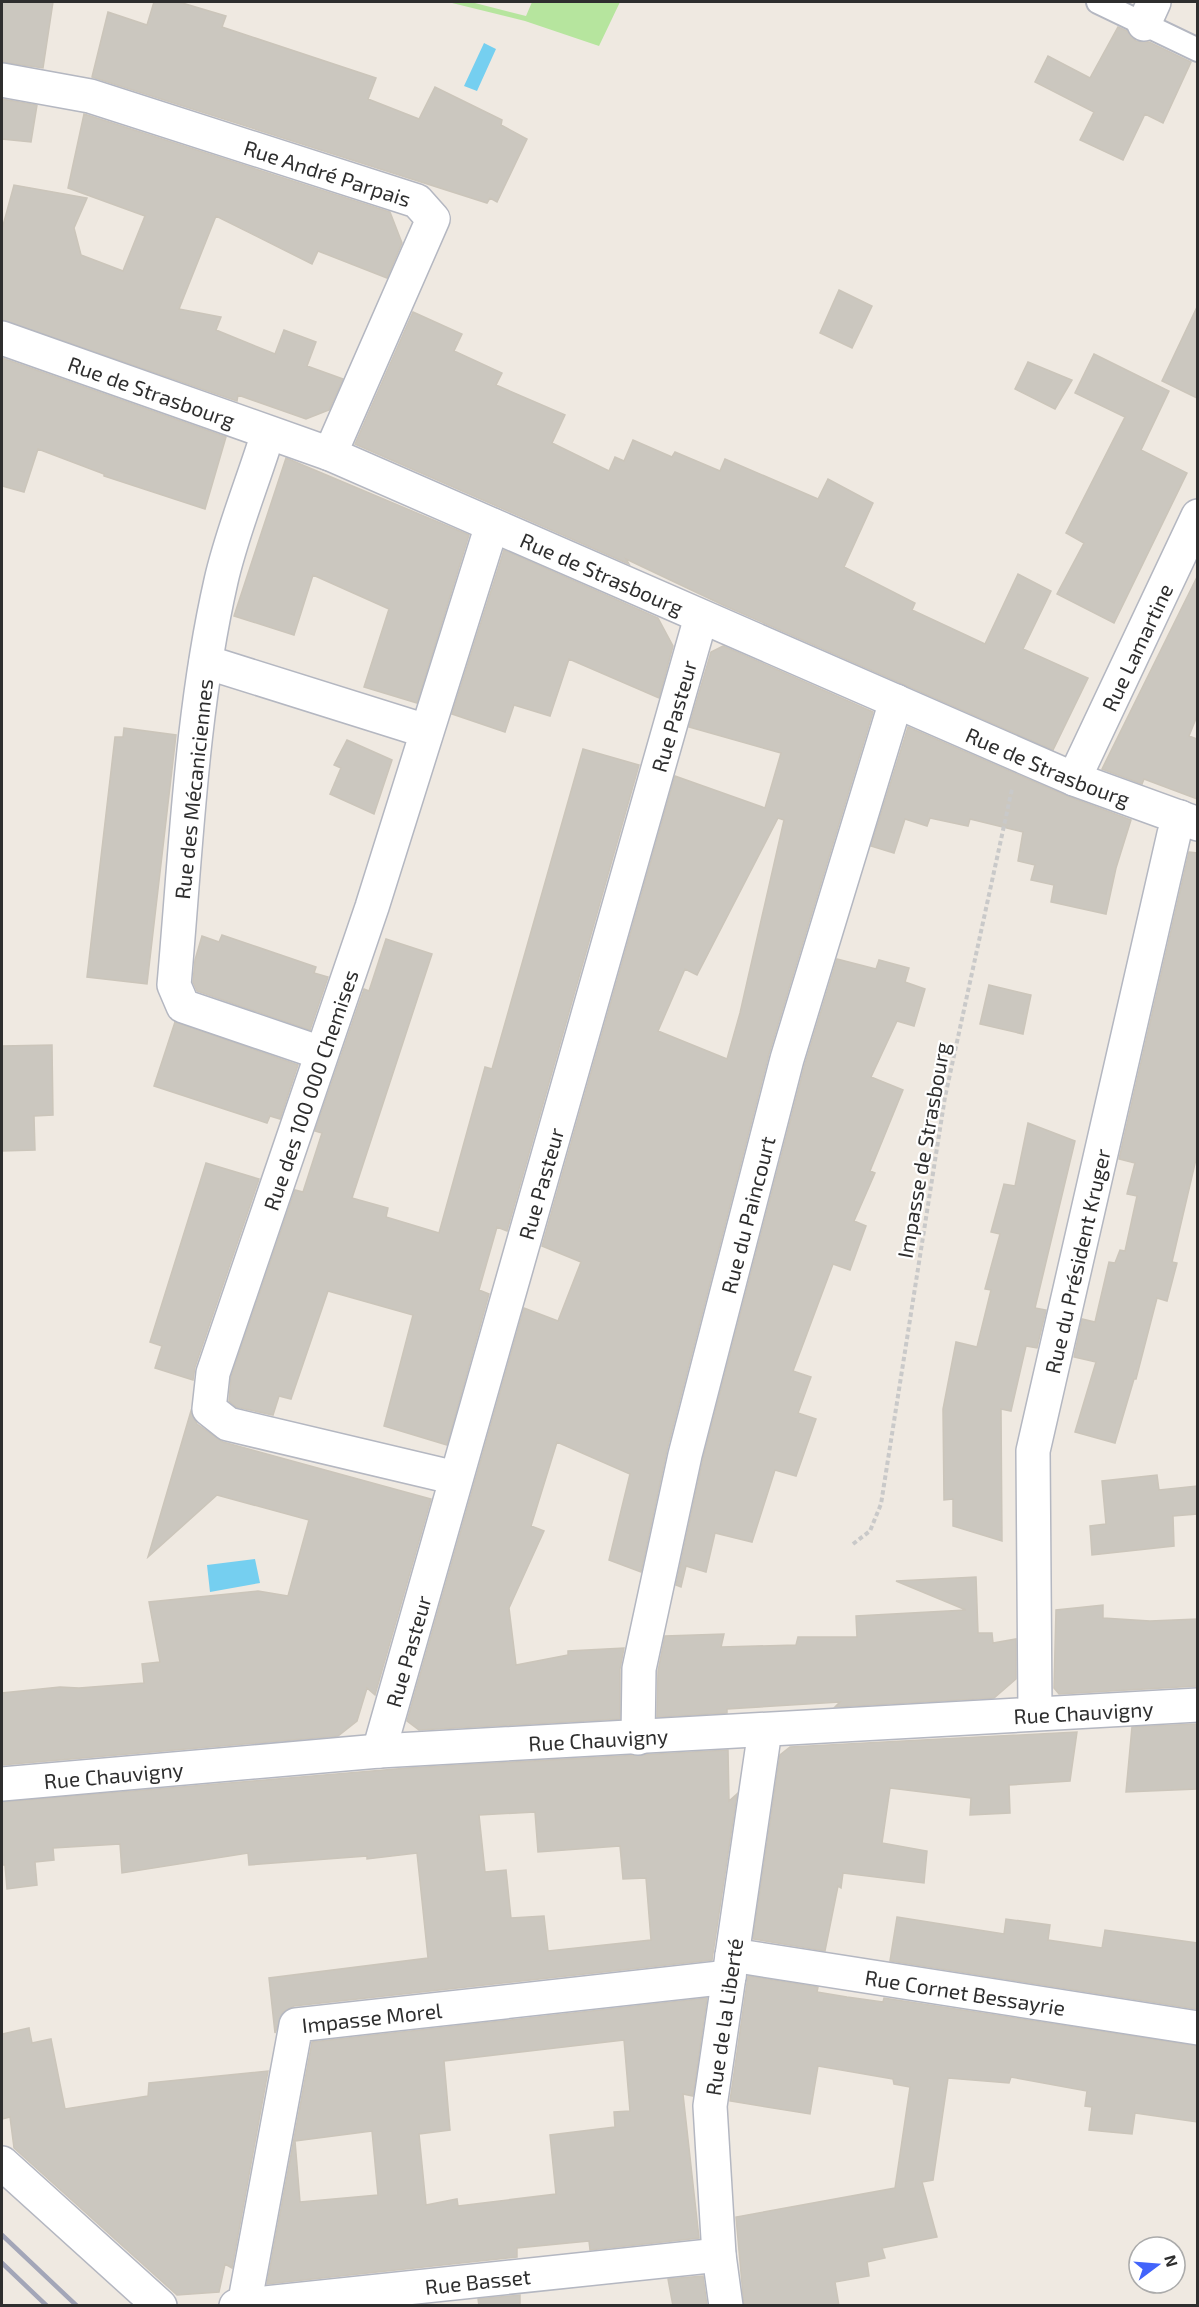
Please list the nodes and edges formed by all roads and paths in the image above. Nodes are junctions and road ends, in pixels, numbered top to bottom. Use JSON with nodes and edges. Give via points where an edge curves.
{"nodes":[{"id":1,"x":1098,"y":2,"type":"edge"},
{"id":2,"x":1149,"y":13,"type":"edge"},
{"id":3,"x":1197,"y":50,"type":"edge"},
{"id":4,"x":2,"y":80,"type":"edge"},
{"id":5,"x":2,"y":338,"type":"edge"},
{"id":6,"x":268,"y":433,"type":"junction"},
{"id":7,"x":330,"y":454,"type":"junction"},
{"id":8,"x":1197,"y":516,"type":"edge"},
{"id":9,"x":492,"y":525,"type":"junction"},
{"id":10,"x":701,"y":616,"type":"junction"},
{"id":11,"x":206,"y":662,"type":"junction"},
{"id":12,"x":896,"y":701,"type":"junction"},
{"id":13,"x":426,"y":731,"type":"junction"},
{"id":14,"x":1019,"y":756,"type":"junction"},
{"id":15,"x":1074,"y":779,"type":"junction"},
{"id":16,"x":1189,"y":821,"type":"edge"},
{"id":17,"x":321,"y":1053,"type":"junction"},
{"id":18,"x":456,"y":1478,"type":"junction"},
{"id":19,"x":854,"y":1544,"type":"dead end"},
{"id":20,"x":1197,"y":1705,"type":"edge"},
{"id":21,"x":1035,"y":1713,"type":"junction"},
{"id":22,"x":765,"y":1730,"type":"junction"},
{"id":23,"x":638,"y":1738,"type":"junction"},
{"id":24,"x":379,"y":1751,"type":"junction"},
{"id":25,"x":2,"y":1784,"type":"edge"},
{"id":26,"x":730,"y":1966,"type":"junction"},
{"id":27,"x":1197,"y":2028,"type":"edge"},
{"id":28,"x":2,"y":2163,"type":"edge"},
{"id":29,"x":719,"y":2254,"type":"junction"},
{"id":30,"x":242,"y":2305,"type":"edge"},
{"id":31,"x":160,"y":2306,"type":"edge"},
{"id":32,"x":726,"y":2306,"type":"edge"}],
"edges":[{"from":1,"to":2,"type":"lane"},
{"from":2,"to":3,"type":"lane"},
{"from":4,"to":7,"type":"street","name":"Rue André Parpais","via":[[90,96],[417,201],[433,219]]},
{"from":5,"to":6,"type":"street","name":"Rue de Strasbourg"},
{"from":6,"to":7,"type":"street","name":"Rue de Strasbourg"},
{"from":6,"to":11,"type":"street","name":"Rue des Mécaniciennes","via":[[221,580]]},
{"from":7,"to":9,"type":"street","name":"Rue de Strasbourg"},
{"from":8,"to":15,"type":"street","name":"Rue Lamartine"},
{"from":9,"to":10,"type":"street","name":"Rue de Strasbourg"},
{"from":9,"to":13,"type":"street","name":"Rue des 100 000 Chemises"},
{"from":10,"to":12,"type":"street","name":"Rue de Strasbourg"},
{"from":10,"to":18,"type":"street","name":"Rue Pasteur"},
{"from":11,"to":13,"type":"street"},
{"from":11,"to":17,"type":"street","name":"Rue des Mécaniciennes","via":[[174,985],[183,1006]]},
{"from":12,"to":14,"type":"street","name":"Rue de Strasbourg"},
{"from":12,"to":23,"type":"street","name":"Rue du Paincourt","via":[[787,1059],[685,1455],[639,1669]]},
{"from":13,"to":17,"type":"street","name":"Rue des 100 000 Chemises","via":[[374,901]]},
{"from":14,"to":15,"type":"street","name":"Rue de Strasbourg"},
{"from":14,"to":19,"type":"path","name":"Impasse de Strasbourg","via":[[945,1098],[881,1504],[870,1531]]},
{"from":15,"to":16,"type":"street","name":"Rue de Strasbourg"},
{"from":16,"to":21,"type":"street","name":"Rue du Président Kruger","via":[[1174,834],[1033,1451]]},
{"from":17,"to":18,"type":"street","name":"Rue des 100 000 Chemises","via":[[213,1373],[209,1409],[228,1424]]},
{"from":18,"to":24,"type":"street","name":"Rue Pasteur"},
{"from":20,"to":21,"type":"street","name":"Rue Chauvigny"},
{"from":21,"to":22,"type":"street","name":"Rue Chauvigny"},
{"from":22,"to":23,"type":"street","name":"Rue Chauvigny"},
{"from":22,"to":26,"type":"street","name":"Rue de la Liberté"},
{"from":23,"to":24,"type":"street","name":"Rue Chauvigny"},
{"from":24,"to":25,"type":"street","name":"Rue Chauvigny"},
{"from":26,"to":27,"type":"street","name":"Rue Cornet Bessayrie"},
{"from":26,"to":29,"type":"street","name":"Rue de la Liberté","via":[[710,2106]]},
{"from":26,"to":30,"type":"street","name":"Impasse Morel","via":[[296,2025]]},
{"from":28,"to":31,"type":"street"},
{"from":29,"to":30,"type":"street","name":"Rue Basset"},
{"from":29,"to":32,"type":"street","name":"Rue de la Liberté"}]}
